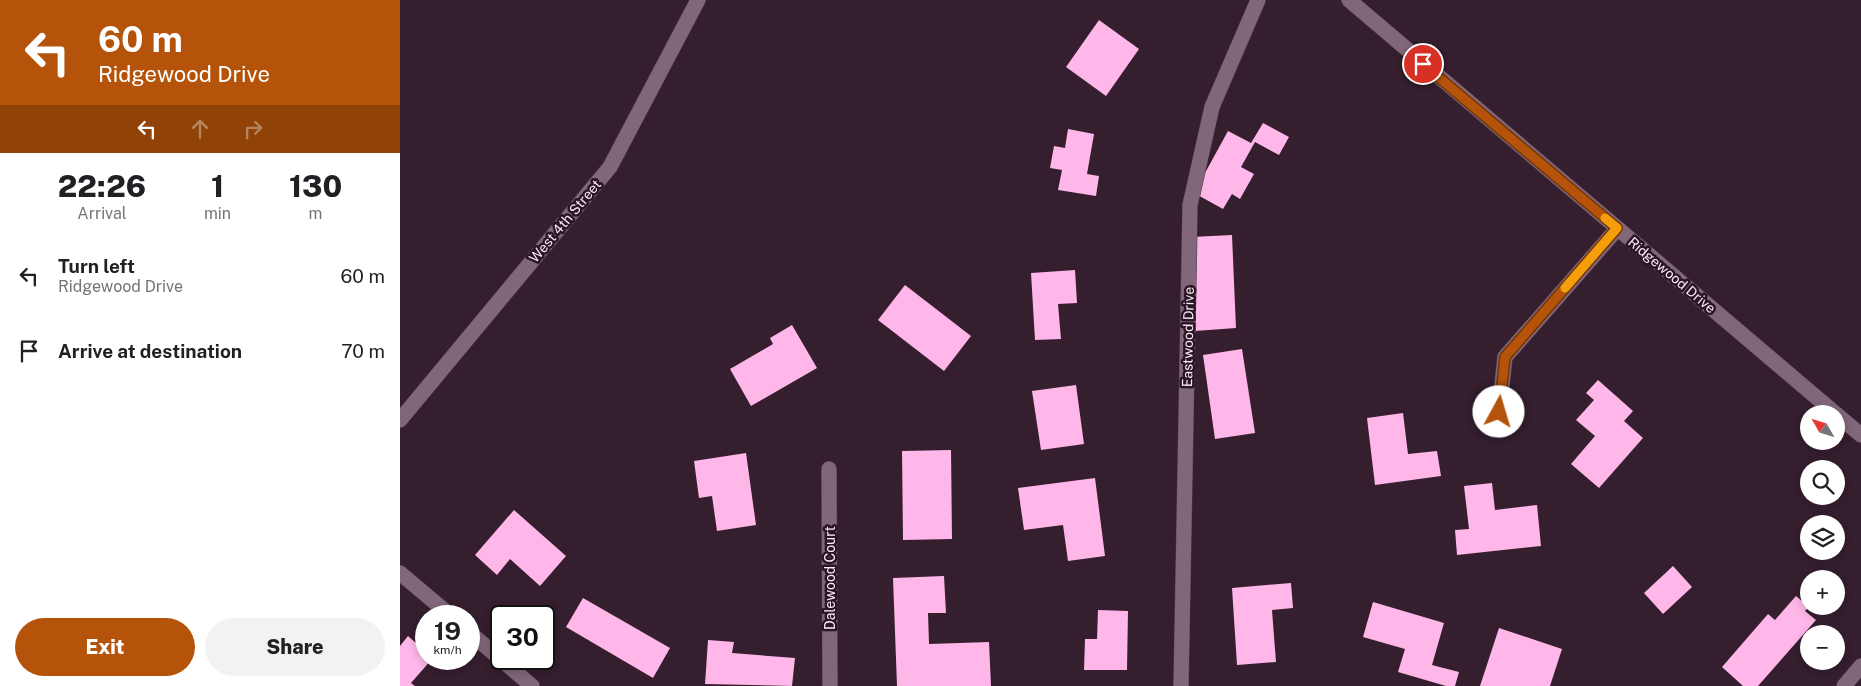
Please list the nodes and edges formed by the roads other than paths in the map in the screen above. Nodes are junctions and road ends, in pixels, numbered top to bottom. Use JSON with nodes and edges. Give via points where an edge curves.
{"nodes":[{"id":1,"x":698,"y":0,"type":"edge"},
{"id":2,"x":1258,"y":0,"type":"edge"},
{"id":3,"x":1349,"y":0,"type":"edge"},
{"id":4,"x":1617,"y":228,"type":"junction"},
{"id":5,"x":1825,"y":405,"type":"edge"},
{"id":6,"x":1499,"y":412,"type":"dead end"},
{"id":7,"x":400,"y":420,"type":"edge"},
{"id":8,"x":1845,"y":422,"type":"edge"},
{"id":9,"x":1861,"y":435,"type":"edge"},
{"id":10,"x":829,"y":469,"type":"dead end"},
{"id":11,"x":400,"y":573,"type":"edge"},
{"id":12,"x":438,"y":605,"type":"edge"},
{"id":13,"x":480,"y":641,"type":"edge"},
{"id":14,"x":1861,"y":666,"type":"edge"},
{"id":15,"x":532,"y":686,"type":"edge"},
{"id":16,"x":830,"y":686,"type":"edge"},
{"id":17,"x":1181,"y":686,"type":"edge"},
{"id":18,"x":1844,"y":686,"type":"edge"}],
"edges":[{"from":1,"to":7,"type":"street","name":"West 4th Street","via":[[610,167]]},
{"from":2,"to":17,"type":"street","name":"Eastwood Drive","via":[[1212,106],[1190,205]]},
{"from":3,"to":4,"type":"street","name":"Ridgewood Drive"},
{"from":4,"to":5,"type":"street","name":"Ridgewood Drive"},
{"from":4,"to":6,"type":"street","via":[[1505,357]]},
{"from":8,"to":9,"type":"street","name":"Ridgewood Drive"},
{"from":10,"to":16,"type":"street","name":"Dalewood Court"},
{"from":11,"to":12,"type":"street"},
{"from":13,"to":15,"type":"street"},
{"from":14,"to":18,"type":"street"}]}
